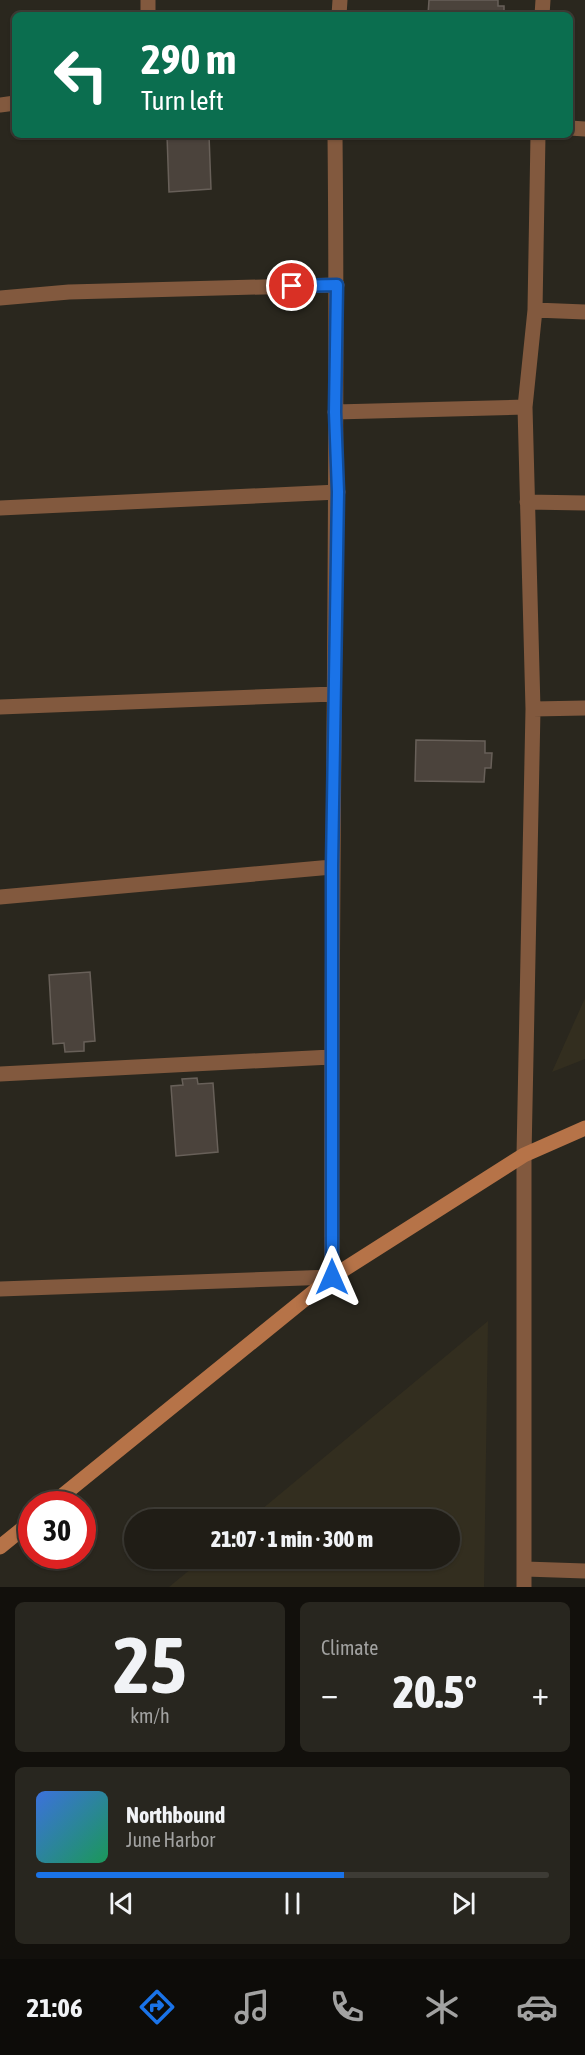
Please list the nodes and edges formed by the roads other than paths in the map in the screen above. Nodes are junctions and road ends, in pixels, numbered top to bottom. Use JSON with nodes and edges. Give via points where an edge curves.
{"nodes":[{"id":1,"x":335,"y":138,"type":"edge"},
{"id":2,"x":538,"y":138,"type":"edge"},
{"id":3,"x":337,"y":285,"type":"junction"},
{"id":4,"x":0,"y":298,"type":"edge"},
{"id":5,"x":535,"y":310,"type":"junction"},
{"id":6,"x":585,"y":312,"type":"edge"},
{"id":7,"x":525,"y":407,"type":"junction"},
{"id":8,"x":335,"y":412,"type":"junction"},
{"id":9,"x":338,"y":492,"type":"junction"},
{"id":10,"x":527,"y":502,"type":"junction"},
{"id":11,"x":585,"y":503,"type":"edge"},
{"id":12,"x":0,"y":508,"type":"edge"},
{"id":13,"x":334,"y":694,"type":"junction"},
{"id":14,"x":0,"y":707,"type":"edge"},
{"id":15,"x":585,"y":708,"type":"edge"},
{"id":16,"x":533,"y":709,"type":"junction"},
{"id":17,"x":332,"y":867,"type":"junction"},
{"id":18,"x":0,"y":897,"type":"edge"},
{"id":19,"x":331,"y":1057,"type":"junction"},
{"id":20,"x":0,"y":1074,"type":"edge"},
{"id":21,"x":585,"y":1128,"type":"edge"},
{"id":22,"x":524,"y":1155,"type":"junction"},
{"id":23,"x":332,"y":1277,"type":"junction"},
{"id":24,"x":0,"y":1289,"type":"edge"},
{"id":25,"x":68,"y":1491,"type":"edge"},
{"id":26,"x":18,"y":1532,"type":"edge"},
{"id":27,"x":0,"y":1547,"type":"edge"},
{"id":28,"x":525,"y":1569,"type":"junction"},
{"id":29,"x":585,"y":1570,"type":"edge"},
{"id":30,"x":524,"y":1587,"type":"edge"}],
"edges":[{"from":1,"to":3,"type":"street"},
{"from":2,"to":5,"type":"street"},
{"from":3,"to":4,"type":"street","via":[[69,292]]},
{"from":3,"to":8,"type":"street"},
{"from":5,"to":6,"type":"street"},
{"from":5,"to":7,"type":"street"},
{"from":7,"to":8,"type":"street"},
{"from":7,"to":10,"type":"street"},
{"from":8,"to":9,"type":"street"},
{"from":9,"to":12,"type":"street"},
{"from":9,"to":13,"type":"street"},
{"from":10,"to":11,"type":"street"},
{"from":10,"to":16,"type":"street"},
{"from":13,"to":14,"type":"street"},
{"from":13,"to":17,"type":"street"},
{"from":15,"to":16,"type":"street"},
{"from":16,"to":22,"type":"street"},
{"from":17,"to":18,"type":"street"},
{"from":17,"to":19,"type":"street"},
{"from":19,"to":20,"type":"street"},
{"from":19,"to":23,"type":"street"},
{"from":21,"to":22,"type":"street"},
{"from":22,"to":23,"type":"street"},
{"from":22,"to":28,"type":"street"},
{"from":23,"to":24,"type":"street"},
{"from":23,"to":25,"type":"street"},
{"from":26,"to":27,"type":"street"},
{"from":28,"to":29,"type":"street"},
{"from":28,"to":30,"type":"street"}]}
